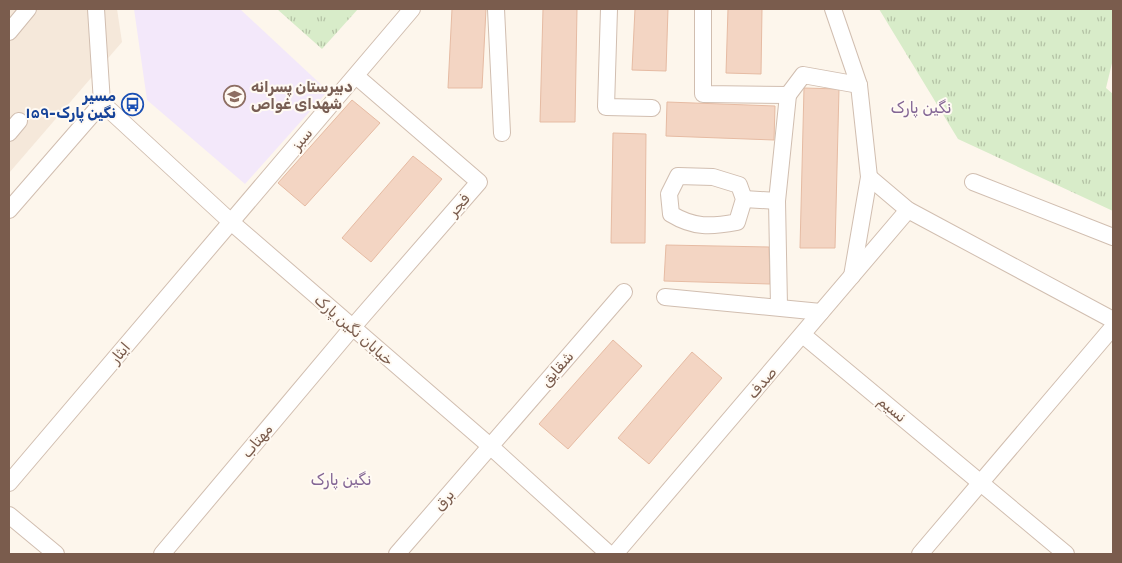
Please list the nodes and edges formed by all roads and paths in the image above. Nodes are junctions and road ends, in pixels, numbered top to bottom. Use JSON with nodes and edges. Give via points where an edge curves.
{"nodes":[{"id":1,"x":28,"y":9,"type":"edge"},
{"id":2,"x":96,"y":9,"type":"edge"},
{"id":3,"x":412,"y":9,"type":"edge"},
{"id":4,"x":496,"y":9,"type":"edge"},
{"id":5,"x":609,"y":9,"type":"edge"},
{"id":6,"x":704,"y":9,"type":"edge"},
{"id":7,"x":832,"y":9,"type":"edge"},
{"id":8,"x":9,"y":32,"type":"edge"},
{"id":9,"x":356,"y":76,"type":"junction"},
{"id":10,"x":859,"y":86,"type":"junction"},
{"id":11,"x":788,"y":95,"type":"junction"},
{"id":12,"x":102,"y":103,"type":"junction"},
{"id":13,"x":652,"y":108,"type":"dead end"},
{"id":14,"x":502,"y":133,"type":"dead end"},
{"id":15,"x":869,"y":177,"type":"junction"},
{"id":16,"x":973,"y":182,"type":"dead end"},
{"id":17,"x":744,"y":199,"type":"junction"},
{"id":18,"x":777,"y":201,"type":"junction"},
{"id":19,"x":9,"y":210,"type":"edge"},
{"id":20,"x":908,"y":210,"type":"junction"},
{"id":21,"x":231,"y":222,"type":"junction"},
{"id":22,"x":1113,"y":237,"type":"edge"},
{"id":23,"x":852,"y":276,"type":"junction"},
{"id":24,"x":624,"y":292,"type":"dead end"},
{"id":25,"x":665,"y":297,"type":"dead end"},
{"id":26,"x":779,"y":306,"type":"junction"},
{"id":27,"x":822,"y":312,"type":"junction"},
{"id":28,"x":1113,"y":320,"type":"edge"},
{"id":29,"x":1113,"y":327,"type":"edge"},
{"id":30,"x":352,"y":328,"type":"junction"},
{"id":31,"x":803,"y":335,"type":"junction"},
{"id":32,"x":490,"y":446,"type":"junction"},
{"id":33,"x":9,"y":483,"type":"edge"},
{"id":34,"x":980,"y":483,"type":"junction"},
{"id":35,"x":9,"y":515,"type":"edge"},
{"id":36,"x":56,"y":554,"type":"edge"},
{"id":37,"x":162,"y":554,"type":"edge"},
{"id":38,"x":397,"y":554,"type":"edge"},
{"id":39,"x":609,"y":554,"type":"edge"},
{"id":40,"x":615,"y":554,"type":"edge"},
{"id":41,"x":920,"y":554,"type":"edge"},
{"id":42,"x":1066,"y":554,"type":"edge"}],
"edges":[{"from":1,"to":8,"type":"street"},
{"from":2,"to":12,"type":"street"},
{"from":3,"to":9,"type":"street","name":"سبز"},
{"from":4,"to":14,"type":"street"},
{"from":5,"to":13,"type":"street","via":[[606,108]]},
{"from":6,"to":11,"type":"street","via":[[702,94]]},
{"from":7,"to":10,"type":"street"},
{"from":9,"to":21,"type":"street","name":"سبز"},
{"from":9,"to":30,"type":"street","name":"فجر","via":[[479,182]]},
{"from":10,"to":11,"type":"street","via":[[803,75]]},
{"from":10,"to":15,"type":"street"},
{"from":11,"to":18,"type":"street"},
{"from":12,"to":19,"type":"street"},
{"from":12,"to":21,"type":"street","name":"خیابان نگین پارک"},
{"from":15,"to":20,"type":"street"},
{"from":15,"to":23,"type":"street"},
{"from":16,"to":22,"type":"street"},
{"from":17,"to":17,"type":"street","via":[[738,185],[705,176],[678,176],[669,194],[671,214],[687,224],[716,226],[737,222]]},
{"from":17,"to":18,"type":"street"},
{"from":18,"to":26,"type":"street"},
{"from":20,"to":23,"type":"street","name":"صدف"},
{"from":20,"to":28,"type":"street"},
{"from":21,"to":30,"type":"street","name":"خیابان نگین پارک"},
{"from":21,"to":33,"type":"street","name":"ایثار"},
{"from":23,"to":27,"type":"street","name":"صدف"},
{"from":24,"to":32,"type":"street","name":"شقایق"},
{"from":25,"to":26,"type":"street"},
{"from":26,"to":27,"type":"street"},
{"from":27,"to":31,"type":"street","name":"صدف"},
{"from":29,"to":34,"type":"street"},
{"from":30,"to":32,"type":"street","name":"خیابان نگین پارک"},
{"from":30,"to":37,"type":"street","name":"مهتاب"},
{"from":31,"to":34,"type":"street","name":"نسیم"},
{"from":31,"to":40,"type":"street","name":"صدف"},
{"from":32,"to":38,"type":"street","name":"برق"},
{"from":32,"to":39,"type":"street","name":"خیابان نگین پارک"},
{"from":34,"to":41,"type":"street"},
{"from":34,"to":42,"type":"street","name":"نسیم"},
{"from":35,"to":36,"type":"street"}]}
